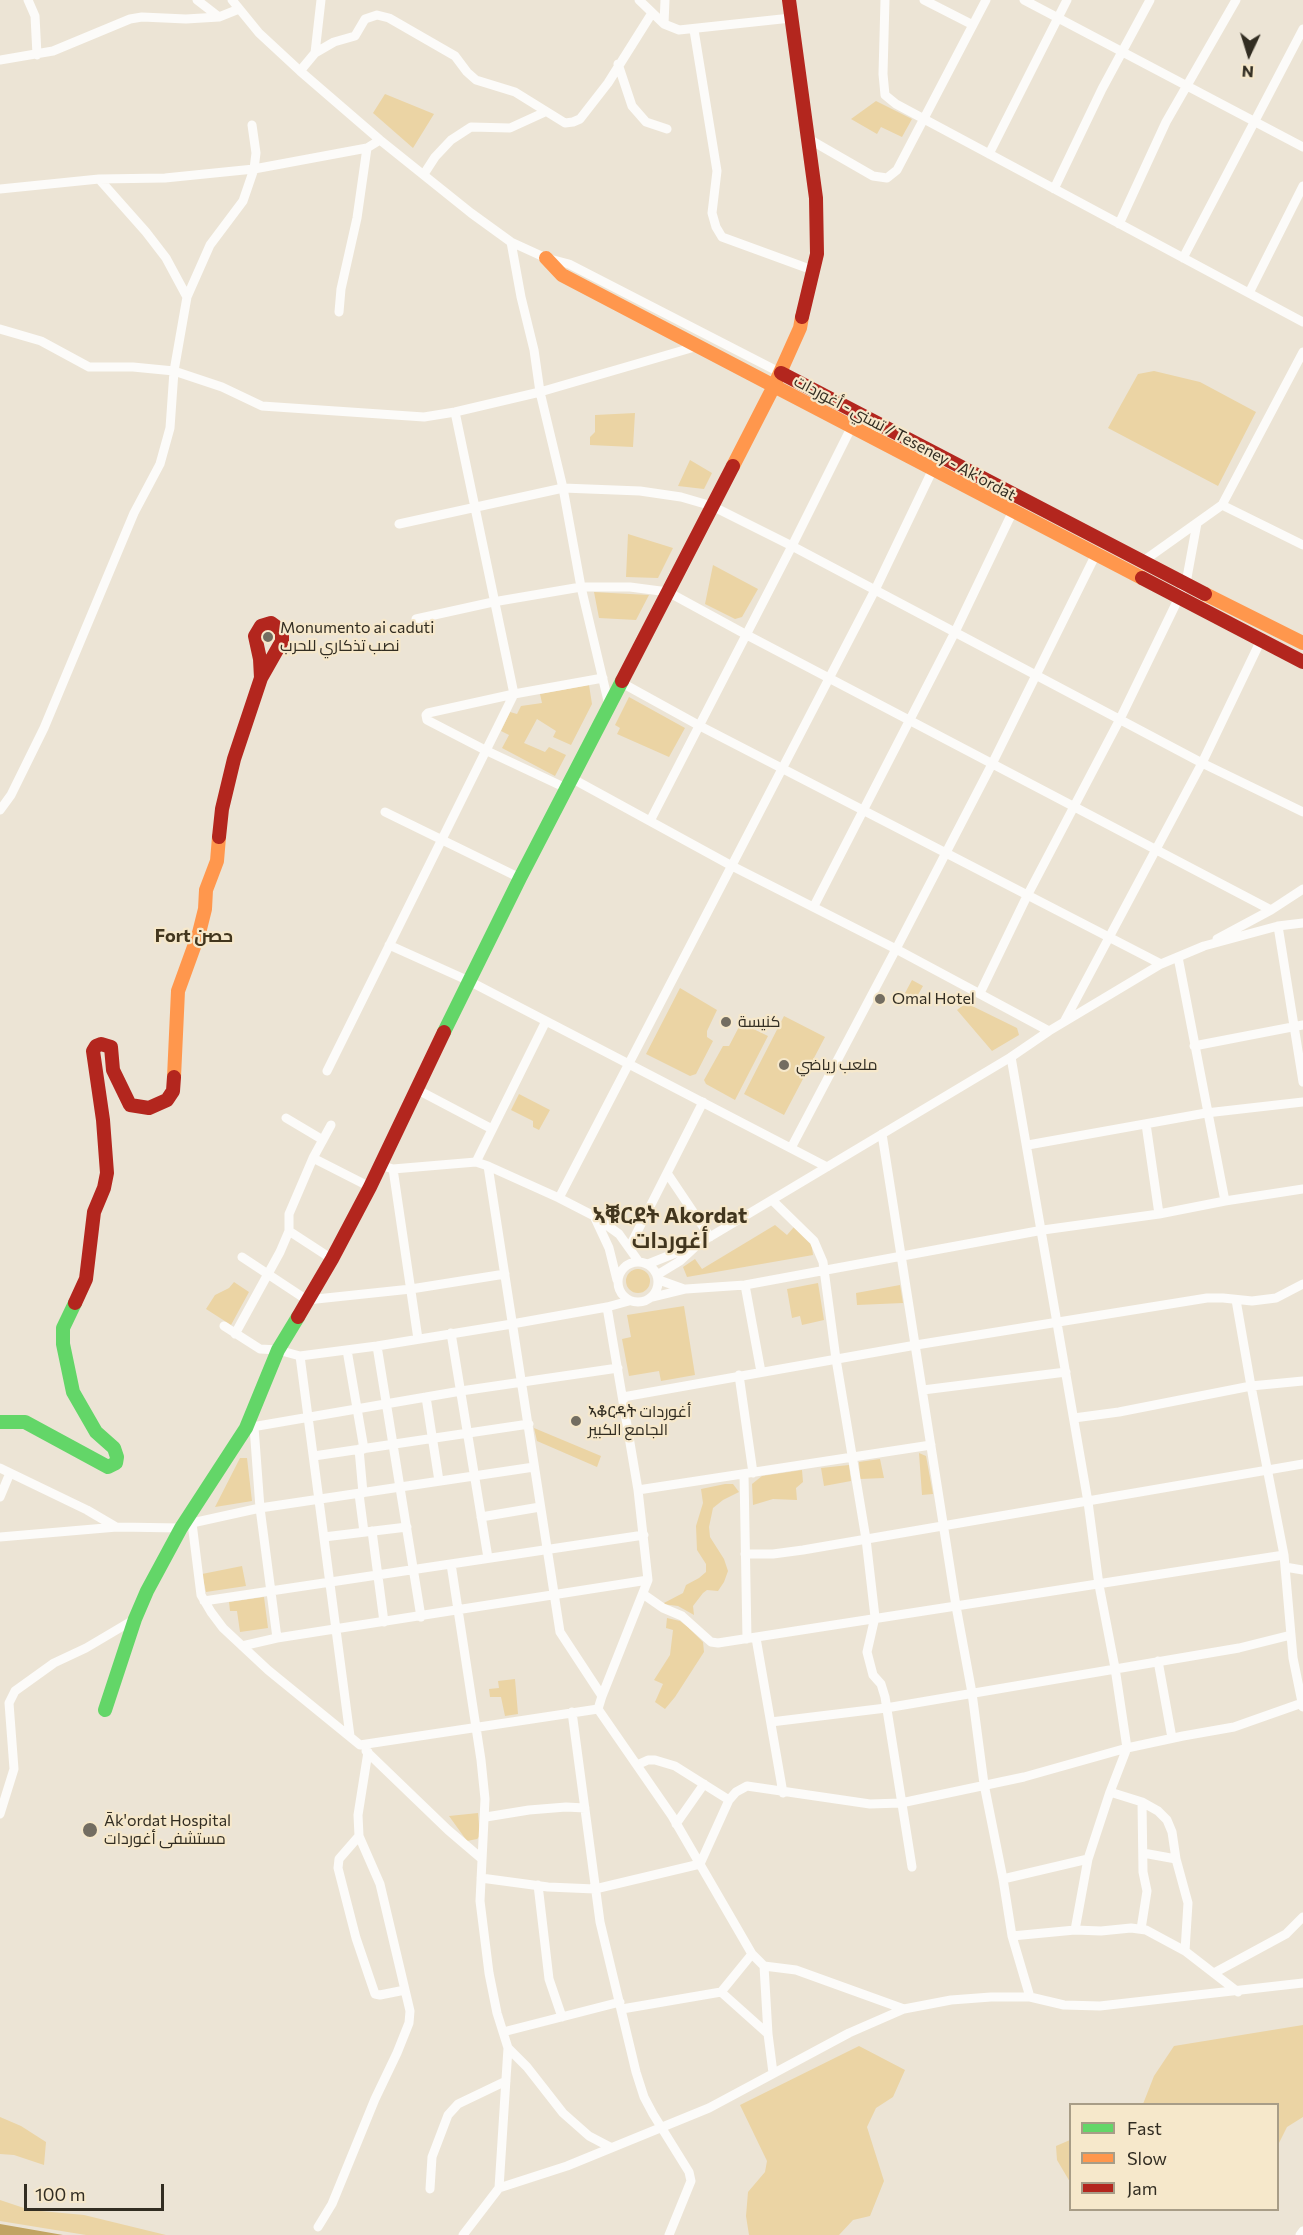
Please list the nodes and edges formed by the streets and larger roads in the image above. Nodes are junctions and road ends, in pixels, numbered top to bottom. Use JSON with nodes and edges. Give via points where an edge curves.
{"nodes":[{"id":1,"x":28,"y":0,"type":"edge"},
{"id":2,"x":197,"y":0,"type":"edge"},
{"id":3,"x":232,"y":0,"type":"edge"},
{"id":4,"x":321,"y":0,"type":"edge"},
{"id":5,"x":639,"y":0,"type":"edge"},
{"id":6,"x":665,"y":0,"type":"edge"},
{"id":7,"x":789,"y":0,"type":"edge"},
{"id":8,"x":885,"y":0,"type":"edge"},
{"id":9,"x":924,"y":0,"type":"edge"},
{"id":10,"x":986,"y":0,"type":"edge"},
{"id":11,"x":1024,"y":0,"type":"edge"},
{"id":12,"x":1067,"y":0,"type":"edge"},
{"id":13,"x":1150,"y":0,"type":"edge"},
{"id":14,"x":1236,"y":0,"type":"edge"},
{"id":15,"x":239,"y":9,"type":"junction"},
{"id":16,"x":652,"y":13,"type":"junction"},
{"id":17,"x":219,"y":17,"type":"junction"},
{"id":18,"x":791,"y":18,"type":"junction"},
{"id":19,"x":1058,"y":18,"type":"junction"},
{"id":20,"x":664,"y":24,"type":"junction"},
{"id":21,"x":972,"y":25,"type":"junction"},
{"id":22,"x":1303,"y":29,"type":"edge"},
{"id":23,"x":694,"y":30,"type":"junction"},
{"id":24,"x":1123,"y":52,"type":"junction"},
{"id":25,"x":315,"y":53,"type":"junction"},
{"id":26,"x":37,"y":55,"type":"junction"},
{"id":27,"x":0,"y":60,"type":"edge"},
{"id":28,"x":618,"y":64,"type":"junction"},
{"id":29,"x":300,"y":71,"type":"junction"},
{"id":30,"x":1188,"y":87,"type":"junction"},
{"id":31,"x":545,"y":112,"type":"junction"},
{"id":32,"x":924,"y":120,"type":"junction"},
{"id":33,"x":1254,"y":122,"type":"junction"},
{"id":34,"x":252,"y":125,"type":"dead end"},
{"id":35,"x":667,"y":129,"type":"dead end"},
{"id":36,"x":807,"y":138,"type":"junction"},
{"id":37,"x":380,"y":140,"type":"junction"},
{"id":38,"x":1303,"y":147,"type":"edge"},
{"id":39,"x":367,"y":148,"type":"junction"},
{"id":40,"x":989,"y":154,"type":"junction"},
{"id":41,"x":254,"y":169,"type":"junction"},
{"id":42,"x":424,"y":174,"type":"junction"},
{"id":43,"x":99,"y":179,"type":"junction"},
{"id":44,"x":1303,"y":186,"type":"edge"},
{"id":45,"x":0,"y":189,"type":"edge"},
{"id":46,"x":1054,"y":189,"type":"junction"},
{"id":47,"x":1119,"y":224,"type":"junction"},
{"id":48,"x":511,"y":242,"type":"junction"},
{"id":49,"x":546,"y":258,"type":"junction"},
{"id":50,"x":1183,"y":258,"type":"junction"},
{"id":51,"x":815,"y":271,"type":"junction"},
{"id":52,"x":1249,"y":293,"type":"junction"},
{"id":53,"x":187,"y":297,"type":"junction"},
{"id":54,"x":339,"y":312,"type":"dead end"},
{"id":55,"x":1303,"y":322,"type":"edge"},
{"id":56,"x":0,"y":330,"type":"edge"},
{"id":57,"x":698,"y":346,"type":"junction"},
{"id":58,"x":1303,"y":352,"type":"edge"},
{"id":59,"x":174,"y":371,"type":"junction"},
{"id":60,"x":781,"y":373,"type":"junction"},
{"id":61,"x":774,"y":386,"type":"junction"},
{"id":62,"x":540,"y":392,"type":"junction"},
{"id":63,"x":455,"y":412,"type":"junction"},
{"id":64,"x":852,"y":426,"type":"junction"},
{"id":65,"x":933,"y":469,"type":"junction"},
{"id":66,"x":563,"y":488,"type":"junction"},
{"id":67,"x":1222,"y":505,"type":"junction"},
{"id":68,"x":712,"y":506,"type":"junction"},
{"id":69,"x":476,"y":507,"type":"junction"},
{"id":70,"x":1013,"y":511,"type":"junction"},
{"id":71,"x":399,"y":524,"type":"dead end"},
{"id":72,"x":1197,"y":524,"type":"junction"},
{"id":73,"x":1303,"y":545,"type":"edge"},
{"id":74,"x":792,"y":546,"type":"junction"},
{"id":75,"x":1096,"y":554,"type":"junction"},
{"id":76,"x":1142,"y":562,"type":"junction"},
{"id":77,"x":1186,"y":584,"type":"junction"},
{"id":78,"x":581,"y":586,"type":"junction"},
{"id":79,"x":875,"y":590,"type":"junction"},
{"id":80,"x":668,"y":592,"type":"junction"},
{"id":81,"x":1179,"y":598,"type":"junction"},
{"id":82,"x":493,"y":602,"type":"junction"},
{"id":83,"x":416,"y":620,"type":"dead end"},
{"id":84,"x":955,"y":632,"type":"junction"},
{"id":85,"x":745,"y":634,"type":"junction"},
{"id":86,"x":1261,"y":640,"type":"junction"},
{"id":87,"x":1303,"y":643,"type":"edge"},
{"id":88,"x":1303,"y":662,"type":"edge"},
{"id":89,"x":1037,"y":675,"type":"junction"},
{"id":90,"x":261,"y":678,"type":"dead end"},
{"id":91,"x":603,"y":678,"type":"junction"},
{"id":92,"x":829,"y":678,"type":"junction"},
{"id":93,"x":622,"y":683,"type":"junction"},
{"id":94,"x":514,"y":694,"type":"junction"},
{"id":95,"x":609,"y":708,"type":"junction"},
{"id":96,"x":1120,"y":719,"type":"junction"},
{"id":97,"x":909,"y":721,"type":"junction"},
{"id":98,"x":700,"y":726,"type":"junction"},
{"id":99,"x":485,"y":750,"type":"junction"},
{"id":100,"x":1202,"y":763,"type":"junction"},
{"id":101,"x":992,"y":764,"type":"junction"},
{"id":102,"x":782,"y":768,"type":"junction"},
{"id":103,"x":570,"y":784,"type":"junction"},
{"id":104,"x":1,"y":807,"type":"edge"},
{"id":105,"x":1074,"y":807,"type":"junction"},
{"id":106,"x":863,"y":811,"type":"junction"},
{"id":107,"x":385,"y":812,"type":"dead end"},
{"id":108,"x":1303,"y":812,"type":"edge"},
{"id":109,"x":650,"y":821,"type":"junction"},
{"id":110,"x":441,"y":840,"type":"junction"},
{"id":111,"x":1156,"y":850,"type":"junction"},
{"id":112,"x":946,"y":854,"type":"junction"},
{"id":113,"x":732,"y":866,"type":"junction"},
{"id":114,"x":520,"y":878,"type":"junction"},
{"id":115,"x":1303,"y":889,"type":"edge"},
{"id":116,"x":1028,"y":896,"type":"junction"},
{"id":117,"x":814,"y":906,"type":"junction"},
{"id":118,"x":1271,"y":910,"type":"junction"},
{"id":119,"x":1303,"y":923,"type":"edge"},
{"id":120,"x":1278,"y":926,"type":"junction"},
{"id":121,"x":1110,"y":939,"type":"junction"},
{"id":122,"x":389,"y":945,"type":"junction"},
{"id":123,"x":1203,"y":946,"type":"junction"},
{"id":124,"x":896,"y":949,"type":"junction"},
{"id":125,"x":1178,"y":957,"type":"junction"},
{"id":126,"x":1161,"y":964,"type":"junction"},
{"id":127,"x":469,"y":981,"type":"junction"},
{"id":128,"x":980,"y":993,"type":"junction"},
{"id":129,"x":546,"y":1021,"type":"junction"},
{"id":130,"x":1063,"y":1024,"type":"junction"},
{"id":131,"x":1298,"y":1026,"type":"edge"},
{"id":132,"x":1049,"y":1031,"type":"junction"},
{"id":133,"x":1194,"y":1046,"type":"junction"},
{"id":134,"x":1011,"y":1057,"type":"junction"},
{"id":135,"x":628,"y":1064,"type":"junction"},
{"id":136,"x":327,"y":1071,"type":"dead end"},
{"id":137,"x":1303,"y":1082,"type":"edge"},
{"id":138,"x":416,"y":1089,"type":"junction"},
{"id":139,"x":703,"y":1102,"type":"junction"},
{"id":140,"x":1303,"y":1102,"type":"edge"},
{"id":141,"x":1206,"y":1113,"type":"junction"},
{"id":142,"x":286,"y":1118,"type":"dead end"},
{"id":143,"x":1146,"y":1124,"type":"junction"},
{"id":144,"x":331,"y":1125,"type":"dead end"},
{"id":145,"x":492,"y":1128,"type":"junction"},
{"id":146,"x":882,"y":1134,"type":"junction"},
{"id":147,"x":324,"y":1140,"type":"junction"},
{"id":148,"x":1028,"y":1145,"type":"junction"},
{"id":149,"x":791,"y":1148,"type":"junction"},
{"id":150,"x":313,"y":1158,"type":"junction"},
{"id":151,"x":476,"y":1162,"type":"junction"},
{"id":152,"x":489,"y":1166,"type":"junction"},
{"id":153,"x":386,"y":1167,"type":"junction"},
{"id":154,"x":827,"y":1167,"type":"junction"},
{"id":155,"x":667,"y":1173,"type":"junction"},
{"id":156,"x":370,"y":1187,"type":"junction"},
{"id":157,"x":1303,"y":1189,"type":"edge"},
{"id":158,"x":559,"y":1198,"type":"junction"},
{"id":159,"x":772,"y":1200,"type":"junction"},
{"id":160,"x":1225,"y":1201,"type":"junction"},
{"id":161,"x":1159,"y":1214,"type":"junction"},
{"id":162,"x":594,"y":1216,"type":"junction"},
{"id":163,"x":1042,"y":1230,"type":"junction"},
{"id":164,"x":289,"y":1231,"type":"junction"},
{"id":165,"x":710,"y":1237,"type":"junction"},
{"id":166,"x":698,"y":1244,"type":"junction"},
{"id":167,"x":630,"y":1246,"type":"junction"},
{"id":168,"x":242,"y":1257,"type":"dead end"},
{"id":169,"x":903,"y":1257,"type":"junction"},
{"id":170,"x":332,"y":1259,"type":"junction"},
{"id":171,"x":644,"y":1263,"type":"junction"},
{"id":172,"x":823,"y":1272,"type":"junction"},
{"id":173,"x":267,"y":1274,"type":"junction"},
{"id":174,"x":505,"y":1274,"type":"junction"},
{"id":175,"x":658,"y":1278,"type":"junction"},
{"id":176,"x":617,"y":1280,"type":"junction"},
{"id":177,"x":1303,"y":1284,"type":"edge"},
{"id":178,"x":745,"y":1286,"type":"junction"},
{"id":179,"x":411,"y":1289,"type":"junction"},
{"id":180,"x":686,"y":1289,"type":"junction"},
{"id":181,"x":653,"y":1297,"type":"junction"},
{"id":182,"x":307,"y":1300,"type":"junction"},
{"id":183,"x":1236,"y":1300,"type":"junction"},
{"id":184,"x":629,"y":1301,"type":"junction"},
{"id":185,"x":607,"y":1307,"type":"junction"},
{"id":186,"x":1058,"y":1322,"type":"junction"},
{"id":187,"x":512,"y":1324,"type":"junction"},
{"id":188,"x":224,"y":1326,"type":"dead end"},
{"id":189,"x":235,"y":1334,"type":"junction"},
{"id":190,"x":451,"y":1334,"type":"junction"},
{"id":191,"x":418,"y":1339,"type":"junction"},
{"id":192,"x":916,"y":1345,"type":"junction"},
{"id":193,"x":377,"y":1346,"type":"junction"},
{"id":194,"x":278,"y":1350,"type":"junction"},
{"id":195,"x":347,"y":1350,"type":"junction"},
{"id":196,"x":300,"y":1356,"type":"junction"},
{"id":197,"x":836,"y":1359,"type":"junction"},
{"id":198,"x":618,"y":1368,"type":"junction"},
{"id":199,"x":761,"y":1372,"type":"junction"},
{"id":200,"x":1066,"y":1372,"type":"junction"},
{"id":201,"x":740,"y":1375,"type":"junction"},
{"id":202,"x":521,"y":1382,"type":"junction"},
{"id":203,"x":1302,"y":1383,"type":"edge"},
{"id":204,"x":1251,"y":1386,"type":"junction"},
{"id":205,"x":923,"y":1390,"type":"junction"},
{"id":206,"x":461,"y":1391,"type":"junction"},
{"id":207,"x":426,"y":1397,"type":"junction"},
{"id":208,"x":623,"y":1397,"type":"junction"},
{"id":209,"x":387,"y":1403,"type":"junction"},
{"id":210,"x":357,"y":1409,"type":"junction"},
{"id":211,"x":309,"y":1416,"type":"junction"},
{"id":212,"x":1074,"y":1418,"type":"junction"},
{"id":213,"x":0,"y":1422,"type":"edge"},
{"id":214,"x":529,"y":1424,"type":"junction"},
{"id":215,"x":250,"y":1427,"type":"junction"},
{"id":216,"x":467,"y":1432,"type":"junction"},
{"id":217,"x":432,"y":1438,"type":"junction"},
{"id":218,"x":394,"y":1444,"type":"junction"},
{"id":219,"x":931,"y":1445,"type":"junction"},
{"id":220,"x":361,"y":1449,"type":"junction"},
{"id":221,"x":314,"y":1456,"type":"junction"},
{"id":222,"x":852,"y":1456,"type":"junction"},
{"id":223,"x":1303,"y":1464,"type":"edge"},
{"id":224,"x":534,"y":1467,"type":"junction"},
{"id":225,"x":0,"y":1468,"type":"edge"},
{"id":226,"x":1267,"y":1470,"type":"junction"},
{"id":227,"x":10,"y":1473,"type":"junction"},
{"id":228,"x":749,"y":1473,"type":"junction"},
{"id":229,"x":474,"y":1475,"type":"junction"},
{"id":230,"x":439,"y":1481,"type":"junction"},
{"id":231,"x":400,"y":1487,"type":"junction"},
{"id":232,"x":638,"y":1490,"type":"junction"},
{"id":233,"x":361,"y":1494,"type":"junction"},
{"id":234,"x":0,"y":1497,"type":"edge"},
{"id":235,"x":320,"y":1499,"type":"junction"},
{"id":236,"x":1088,"y":1502,"type":"junction"},
{"id":237,"x":540,"y":1507,"type":"junction"},
{"id":238,"x":260,"y":1508,"type":"junction"},
{"id":239,"x":481,"y":1517,"type":"junction"},
{"id":240,"x":187,"y":1523,"type":"junction"},
{"id":241,"x":944,"y":1526,"type":"junction"},
{"id":242,"x":117,"y":1527,"type":"junction"},
{"id":243,"x":407,"y":1527,"type":"junction"},
{"id":244,"x":368,"y":1532,"type":"junction"},
{"id":245,"x":644,"y":1535,"type":"junction"},
{"id":246,"x":324,"y":1536,"type":"junction"},
{"id":247,"x":0,"y":1537,"type":"edge"},
{"id":248,"x":866,"y":1539,"type":"junction"},
{"id":249,"x":546,"y":1549,"type":"junction"},
{"id":250,"x":745,"y":1554,"type":"junction"},
{"id":251,"x":1284,"y":1555,"type":"junction"},
{"id":252,"x":488,"y":1558,"type":"junction"},
{"id":253,"x":451,"y":1564,"type":"junction"},
{"id":254,"x":1286,"y":1567,"type":"junction"},
{"id":255,"x":413,"y":1569,"type":"junction"},
{"id":256,"x":1303,"y":1570,"type":"edge"},
{"id":257,"x":378,"y":1575,"type":"junction"},
{"id":258,"x":648,"y":1580,"type":"junction"},
{"id":259,"x":329,"y":1582,"type":"junction"},
{"id":260,"x":1099,"y":1585,"type":"junction"},
{"id":261,"x":271,"y":1591,"type":"junction"},
{"id":262,"x":553,"y":1594,"type":"junction"},
{"id":263,"x":643,"y":1594,"type":"junction"},
{"id":264,"x":204,"y":1601,"type":"junction"},
{"id":265,"x":956,"y":1606,"type":"junction"},
{"id":266,"x":458,"y":1611,"type":"junction"},
{"id":267,"x":421,"y":1617,"type":"junction"},
{"id":268,"x":875,"y":1617,"type":"junction"},
{"id":269,"x":135,"y":1619,"type":"junction"},
{"id":270,"x":384,"y":1622,"type":"junction"},
{"id":271,"x":336,"y":1630,"type":"junction"},
{"id":272,"x":1291,"y":1635,"type":"junction"},
{"id":273,"x":277,"y":1638,"type":"junction"},
{"id":274,"x":752,"y":1639,"type":"junction"},
{"id":275,"x":242,"y":1646,"type":"junction"},
{"id":276,"x":1158,"y":1661,"type":"junction"},
{"id":277,"x":1115,"y":1668,"type":"junction"},
{"id":278,"x":972,"y":1693,"type":"junction"},
{"id":279,"x":602,"y":1696,"type":"junction"},
{"id":280,"x":1302,"y":1705,"type":"edge"},
{"id":281,"x":886,"y":1708,"type":"junction"},
{"id":282,"x":598,"y":1709,"type":"junction"},
{"id":283,"x":105,"y":1710,"type":"dead end"},
{"id":284,"x":572,"y":1712,"type":"junction"},
{"id":285,"x":771,"y":1722,"type":"junction"},
{"id":286,"x":476,"y":1727,"type":"junction"},
{"id":287,"x":350,"y":1736,"type":"junction"},
{"id":288,"x":1172,"y":1738,"type":"junction"},
{"id":289,"x":360,"y":1745,"type":"junction"},
{"id":290,"x":1127,"y":1748,"type":"junction"},
{"id":291,"x":368,"y":1752,"type":"junction"},
{"id":292,"x":637,"y":1765,"type":"junction"},
{"id":293,"x":704,"y":1784,"type":"junction"},
{"id":294,"x":984,"y":1784,"type":"junction"},
{"id":295,"x":1110,"y":1792,"type":"junction"},
{"id":296,"x":783,"y":1793,"type":"junction"},
{"id":297,"x":729,"y":1800,"type":"junction"},
{"id":298,"x":1142,"y":1802,"type":"junction"},
{"id":299,"x":901,"y":1803,"type":"junction"},
{"id":300,"x":585,"y":1808,"type":"junction"},
{"id":301,"x":0,"y":1814,"type":"edge"},
{"id":302,"x":486,"y":1817,"type":"junction"},
{"id":303,"x":676,"y":1824,"type":"junction"},
{"id":304,"x":359,"y":1836,"type":"junction"},
{"id":305,"x":1143,"y":1853,"type":"junction"},
{"id":306,"x":482,"y":1859,"type":"junction"},
{"id":307,"x":1088,"y":1859,"type":"junction"},
{"id":308,"x":1176,"y":1859,"type":"junction"},
{"id":309,"x":700,"y":1864,"type":"junction"},
{"id":310,"x":912,"y":1867,"type":"dead end"},
{"id":311,"x":481,"y":1878,"type":"junction"},
{"id":312,"x":1003,"y":1879,"type":"junction"},
{"id":313,"x":538,"y":1885,"type":"junction"},
{"id":314,"x":595,"y":1889,"type":"junction"},
{"id":315,"x":1303,"y":1917,"type":"edge"},
{"id":316,"x":1141,"y":1929,"type":"junction"},
{"id":317,"x":1076,"y":1930,"type":"junction"},
{"id":318,"x":1012,"y":1936,"type":"junction"},
{"id":319,"x":1185,"y":1951,"type":"junction"},
{"id":320,"x":752,"y":1954,"type":"junction"},
{"id":321,"x":764,"y":1966,"type":"junction"},
{"id":322,"x":1214,"y":1973,"type":"junction"},
{"id":323,"x":1303,"y":1983,"type":"edge"},
{"id":324,"x":405,"y":1990,"type":"junction"},
{"id":325,"x":721,"y":1992,"type":"junction"},
{"id":326,"x":1238,"y":1992,"type":"junction"},
{"id":327,"x":1030,"y":1997,"type":"junction"},
{"id":328,"x":621,"y":2005,"type":"junction"},
{"id":329,"x":904,"y":2009,"type":"junction"},
{"id":330,"x":562,"y":2017,"type":"junction"},
{"id":331,"x":503,"y":2032,"type":"junction"},
{"id":332,"x":768,"y":2034,"type":"junction"},
{"id":333,"x":508,"y":2048,"type":"junction"},
{"id":334,"x":773,"y":2073,"type":"junction"},
{"id":335,"x":506,"y":2081,"type":"junction"},
{"id":336,"x":662,"y":2127,"type":"junction"},
{"id":337,"x":610,"y":2147,"type":"junction"},
{"id":338,"x":499,"y":2188,"type":"junction"},
{"id":339,"x":429,"y":2189,"type":"dead end"},
{"id":340,"x":318,"y":2226,"type":"dead end"},
{"id":341,"x":1303,"y":2231,"type":"edge"},
{"id":342,"x":463,"y":2235,"type":"edge"},
{"id":343,"x":669,"y":2235,"type":"edge"},
{"id":344,"x":1300,"y":2235,"type":"edge"}],
"edges":[{"from":1,"to":26,"type":"street","via":[[35,16]]},
{"from":2,"to":17,"type":"street"},
{"from":3,"to":15,"type":"street"},
{"from":4,"to":25,"type":"street"},
{"from":5,"to":16,"type":"street"},
{"from":6,"to":20,"type":"street"},
{"from":7,"to":18,"type":"street","name":"تسني - أغوردات / Teseney - Ak'ordat"},
{"from":8,"to":32,"type":"street","via":[[885,95]]},
{"from":9,"to":21,"type":"street"},
{"from":10,"to":21,"type":"street"},
{"from":11,"to":19,"type":"street"},
{"from":12,"to":19,"type":"street"},
{"from":13,"to":24,"type":"street"},
{"from":14,"to":30,"type":"street"},
{"from":15,"to":17,"type":"street"},
{"from":15,"to":29,"type":"street"},
{"from":16,"to":20,"type":"street"},
{"from":16,"to":28,"type":"street"},
{"from":17,"to":26,"type":"street","via":[[142,16]]},
{"from":18,"to":23,"type":"street"},
{"from":18,"to":36,"type":"street","name":"تسني - أغوردات / Teseney - Ak'ordat"},
{"from":19,"to":24,"type":"street"},
{"from":19,"to":40,"type":"street"},
{"from":20,"to":23,"type":"street"},
{"from":21,"to":32,"type":"street"},
{"from":22,"to":33,"type":"street"},
{"from":23,"to":51,"type":"street","via":[[717,171],[712,213],[716,227],[722,237]]},
{"from":24,"to":30,"type":"street"},
{"from":24,"to":46,"type":"street"},
{"from":25,"to":29,"type":"street"},
{"from":25,"to":31,"type":"street","via":[[355,36],[365,19],[377,15],[389,18],[455,56],[476,80],[515,92]]},
{"from":26,"to":27,"type":"street"},
{"from":28,"to":31,"type":"street","via":[[580,119],[565,123]]},
{"from":28,"to":35,"type":"street","via":[[632,106],[646,122]]},
{"from":29,"to":37,"type":"street"},
{"from":30,"to":33,"type":"street"},
{"from":30,"to":47,"type":"street","via":[[1166,122]]},
{"from":31,"to":42,"type":"street","via":[[510,128],[471,127],[451,140]]},
{"from":32,"to":36,"type":"street","via":[[897,170],[887,178],[873,176]]},
{"from":32,"to":40,"type":"street"},
{"from":33,"to":38,"type":"street"},
{"from":33,"to":50,"type":"street"},
{"from":34,"to":41,"type":"street"},
{"from":36,"to":51,"type":"street","name":"تسني - أغوردات / Teseney - Ak'ordat","via":[[818,226]]},
{"from":37,"to":39,"type":"street"},
{"from":37,"to":42,"type":"street"},
{"from":39,"to":41,"type":"street"},
{"from":39,"to":54,"type":"street"},
{"from":40,"to":46,"type":"street"},
{"from":41,"to":43,"type":"street","via":[[165,178]]},
{"from":41,"to":53,"type":"street","via":[[243,201],[210,245]]},
{"from":42,"to":48,"type":"street"},
{"from":43,"to":45,"type":"street"},
{"from":43,"to":53,"type":"street","via":[[166,258]]},
{"from":44,"to":52,"type":"street"},
{"from":46,"to":47,"type":"street"},
{"from":47,"to":50,"type":"street"},
{"from":48,"to":49,"type":"street"},
{"from":48,"to":62,"type":"street"},
{"from":49,"to":57,"type":"street","via":[[562,275]]},
{"from":49,"to":60,"type":"street","via":[[569,264]]},
{"from":50,"to":52,"type":"street"},
{"from":51,"to":60,"type":"street","name":"تسني - أغوردات / Teseney - Ak'ordat","via":[[800,327]]},
{"from":52,"to":55,"type":"street"},
{"from":53,"to":59,"type":"street"},
{"from":56,"to":59,"type":"street","via":[[41,341],[89,367]]},
{"from":57,"to":61,"type":"street"},
{"from":57,"to":62,"type":"street"},
{"from":58,"to":67,"type":"street"},
{"from":59,"to":63,"type":"street","via":[[262,406],[424,417]]},
{"from":59,"to":104,"type":"street","via":[[170,428],[160,464],[134,513],[44,728],[11,795]]},
{"from":60,"to":61,"type":"street"},
{"from":60,"to":76,"type":"street","name":"تسني - أغوردات / Teseney - Ak'ordat"},
{"from":61,"to":64,"type":"street"},
{"from":61,"to":68,"type":"street"},
{"from":62,"to":63,"type":"street"},
{"from":62,"to":66,"type":"street"},
{"from":63,"to":69,"type":"street"},
{"from":64,"to":65,"type":"street"},
{"from":64,"to":74,"type":"street"},
{"from":65,"to":70,"type":"street"},
{"from":65,"to":79,"type":"street"},
{"from":66,"to":68,"type":"street","via":[[640,491],[681,496]]},
{"from":66,"to":69,"type":"street"},
{"from":66,"to":78,"type":"street"},
{"from":67,"to":72,"type":"street"},
{"from":67,"to":73,"type":"street"},
{"from":68,"to":74,"type":"street"},
{"from":68,"to":80,"type":"street"},
{"from":69,"to":71,"type":"street"},
{"from":69,"to":82,"type":"street"},
{"from":70,"to":75,"type":"street"},
{"from":70,"to":84,"type":"street"},
{"from":72,"to":76,"type":"street"},
{"from":72,"to":77,"type":"street"},
{"from":74,"to":79,"type":"street"},
{"from":74,"to":85,"type":"street"},
{"from":75,"to":81,"type":"street"},
{"from":75,"to":89,"type":"street"},
{"from":76,"to":77,"type":"street","name":"تسني - أغوردات / Teseney - Ak'ordat"},
{"from":77,"to":81,"type":"street"},
{"from":77,"to":87,"type":"street","name":"تسني - أغوردات / Teseney - Ak'ordat"},
{"from":78,"to":80,"type":"street"},
{"from":78,"to":82,"type":"street"},
{"from":78,"to":91,"type":"street"},
{"from":79,"to":84,"type":"street"},
{"from":79,"to":92,"type":"street"},
{"from":80,"to":85,"type":"street"},
{"from":80,"to":93,"type":"street"},
{"from":81,"to":86,"type":"street"},
{"from":81,"to":96,"type":"street"},
{"from":82,"to":83,"type":"street"},
{"from":82,"to":94,"type":"street"},
{"from":84,"to":89,"type":"street"},
{"from":84,"to":97,"type":"street"},
{"from":85,"to":92,"type":"street"},
{"from":85,"to":98,"type":"street"},
{"from":86,"to":88,"type":"street"},
{"from":86,"to":100,"type":"street"},
{"from":89,"to":96,"type":"street"},
{"from":89,"to":101,"type":"street"},
{"from":90,"to":213,"type":"street","via":[[226,787],[217,861],[206,890],[199,933],[178,991],[173,1091],[167,1100],[149,1108],[130,1105],[113,1070],[111,1047],[101,1044],[93,1052],[104,1120],[106,1173],[94,1212],[86,1280],[63,1328],[63,1344],[73,1392],[96,1432],[114,1448],[116,1463],[108,1467],[25,1422]]},
{"from":91,"to":94,"type":"street"},
{"from":91,"to":95,"type":"street"},
{"from":92,"to":97,"type":"street"},
{"from":92,"to":102,"type":"street"},
{"from":93,"to":95,"type":"street"},
{"from":93,"to":98,"type":"street"},
{"from":94,"to":99,"type":"street"},
{"from":94,"to":99,"type":"street","via":[[428,712],[427,720]]},
{"from":95,"to":103,"type":"street"},
{"from":96,"to":100,"type":"street"},
{"from":96,"to":105,"type":"street"},
{"from":97,"to":101,"type":"street"},
{"from":97,"to":106,"type":"street"},
{"from":98,"to":102,"type":"street"},
{"from":98,"to":109,"type":"street"},
{"from":99,"to":103,"type":"street"},
{"from":99,"to":110,"type":"street"},
{"from":100,"to":108,"type":"street"},
{"from":100,"to":111,"type":"street"},
{"from":101,"to":105,"type":"street"},
{"from":101,"to":112,"type":"street"},
{"from":102,"to":106,"type":"street"},
{"from":102,"to":113,"type":"street"},
{"from":103,"to":109,"type":"street"},
{"from":103,"to":114,"type":"street"},
{"from":105,"to":111,"type":"street"},
{"from":105,"to":116,"type":"street"},
{"from":106,"to":112,"type":"street"},
{"from":106,"to":117,"type":"street"},
{"from":107,"to":110,"type":"street"},
{"from":109,"to":113,"type":"street"},
{"from":110,"to":114,"type":"street"},
{"from":110,"to":122,"type":"street"},
{"from":111,"to":118,"type":"street"},
{"from":111,"to":121,"type":"street"},
{"from":112,"to":116,"type":"street"},
{"from":112,"to":124,"type":"street"},
{"from":113,"to":117,"type":"street"},
{"from":113,"to":135,"type":"street"},
{"from":114,"to":127,"type":"street"},
{"from":115,"to":118,"type":"street"},
{"from":116,"to":121,"type":"street"},
{"from":116,"to":128,"type":"street"},
{"from":117,"to":124,"type":"street"},
{"from":118,"to":123,"type":"street"},
{"from":119,"to":120,"type":"street"},
{"from":120,"to":123,"type":"street"},
{"from":120,"to":131,"type":"street"},
{"from":121,"to":126,"type":"street"},
{"from":121,"to":130,"type":"street"},
{"from":122,"to":127,"type":"street"},
{"from":122,"to":136,"type":"street"},
{"from":123,"to":125,"type":"street"},
{"from":124,"to":128,"type":"street"},
{"from":124,"to":149,"type":"street"},
{"from":125,"to":126,"type":"street"},
{"from":125,"to":133,"type":"street"},
{"from":126,"to":130,"type":"street"},
{"from":127,"to":129,"type":"street"},
{"from":127,"to":138,"type":"street"},
{"from":128,"to":132,"type":"street"},
{"from":129,"to":135,"type":"street"},
{"from":129,"to":145,"type":"street"},
{"from":130,"to":132,"type":"street"},
{"from":131,"to":133,"type":"street"},
{"from":131,"to":137,"type":"street"},
{"from":132,"to":134,"type":"street"},
{"from":133,"to":141,"type":"street"},
{"from":134,"to":146,"type":"street"},
{"from":134,"to":148,"type":"street"},
{"from":135,"to":139,"type":"street"},
{"from":135,"to":158,"type":"street"},
{"from":138,"to":145,"type":"street"},
{"from":138,"to":153,"type":"street"},
{"from":139,"to":149,"type":"street"},
{"from":139,"to":155,"type":"street"},
{"from":140,"to":141,"type":"street"},
{"from":141,"to":143,"type":"street"},
{"from":141,"to":160,"type":"street"},
{"from":142,"to":147,"type":"street"},
{"from":143,"to":148,"type":"street"},
{"from":143,"to":161,"type":"street"},
{"from":144,"to":147,"type":"street"},
{"from":145,"to":151,"type":"street"},
{"from":146,"to":154,"type":"street"},
{"from":146,"to":169,"type":"street"},
{"from":147,"to":150,"type":"street"},
{"from":148,"to":163,"type":"street"},
{"from":149,"to":154,"type":"street"},
{"from":150,"to":156,"type":"street"},
{"from":150,"to":164,"type":"street","via":[[289,1214]]},
{"from":151,"to":152,"type":"street"},
{"from":151,"to":153,"type":"street"},
{"from":152,"to":158,"type":"street"},
{"from":152,"to":174,"type":"street"},
{"from":153,"to":156,"type":"street"},
{"from":153,"to":179,"type":"street"},
{"from":154,"to":159,"type":"street"},
{"from":155,"to":165,"type":"street"},
{"from":155,"to":167,"type":"street"},
{"from":156,"to":170,"type":"street"},
{"from":157,"to":160,"type":"street"},
{"from":158,"to":162,"type":"street"},
{"from":159,"to":165,"type":"street"},
{"from":159,"to":172,"type":"street","via":[[814,1241]]},
{"from":160,"to":161,"type":"street"},
{"from":161,"to":163,"type":"street"},
{"from":162,"to":167,"type":"street"},
{"from":162,"to":176,"type":"street","via":[[609,1248]]},
{"from":163,"to":169,"type":"street"},
{"from":163,"to":186,"type":"street"},
{"from":164,"to":170,"type":"street"},
{"from":164,"to":173,"type":"street"},
{"from":165,"to":166,"type":"street"},
{"from":166,"to":171,"type":"street"},
{"from":166,"to":175,"type":"street"},
{"from":167,"to":171,"type":"street"},
{"from":168,"to":173,"type":"street"},
{"from":169,"to":172,"type":"street"},
{"from":169,"to":192,"type":"street"},
{"from":170,"to":182,"type":"street"},
{"from":171,"to":175,"type":"street"},
{"from":171,"to":176,"type":"street","via":[[629,1264]]},
{"from":172,"to":178,"type":"street"},
{"from":172,"to":197,"type":"street"},
{"from":173,"to":182,"type":"street"},
{"from":173,"to":189,"type":"street"},
{"from":174,"to":179,"type":"street"},
{"from":174,"to":187,"type":"street"},
{"from":175,"to":180,"type":"street"},
{"from":175,"to":181,"type":"street"},
{"from":176,"to":184,"type":"street","via":[[619,1292]]},
{"from":177,"to":183,"type":"street","via":[[1276,1298]]},
{"from":178,"to":180,"type":"street"},
{"from":178,"to":199,"type":"street"},
{"from":179,"to":182,"type":"street"},
{"from":179,"to":191,"type":"street"},
{"from":180,"to":181,"type":"street"},
{"from":181,"to":184,"type":"street","via":[[641,1303]]},
{"from":182,"to":194,"type":"street"},
{"from":183,"to":186,"type":"street","via":[[1207,1298]]},
{"from":183,"to":204,"type":"street"},
{"from":184,"to":185,"type":"street"},
{"from":185,"to":187,"type":"street"},
{"from":185,"to":198,"type":"street"},
{"from":186,"to":192,"type":"street"},
{"from":186,"to":200,"type":"street"},
{"from":187,"to":190,"type":"street"},
{"from":187,"to":202,"type":"street"},
{"from":188,"to":189,"type":"street"},
{"from":189,"to":194,"type":"street","via":[[260,1348]]},
{"from":190,"to":191,"type":"street"},
{"from":190,"to":206,"type":"street"},
{"from":191,"to":193,"type":"street"},
{"from":192,"to":197,"type":"street"},
{"from":192,"to":205,"type":"street"},
{"from":193,"to":195,"type":"street"},
{"from":193,"to":209,"type":"street"},
{"from":194,"to":196,"type":"street"},
{"from":194,"to":215,"type":"street"},
{"from":195,"to":196,"type":"street"},
{"from":195,"to":210,"type":"street"},
{"from":196,"to":211,"type":"street"},
{"from":197,"to":199,"type":"street"},
{"from":197,"to":222,"type":"street"},
{"from":198,"to":202,"type":"street"},
{"from":198,"to":208,"type":"street"},
{"from":199,"to":201,"type":"street"},
{"from":200,"to":205,"type":"street"},
{"from":200,"to":212,"type":"street"},
{"from":201,"to":208,"type":"street"},
{"from":201,"to":228,"type":"street"},
{"from":202,"to":206,"type":"street"},
{"from":202,"to":214,"type":"street"},
{"from":203,"to":204,"type":"street"},
{"from":204,"to":212,"type":"street"},
{"from":204,"to":226,"type":"street"},
{"from":205,"to":219,"type":"street"},
{"from":206,"to":207,"type":"street"},
{"from":206,"to":216,"type":"street"},
{"from":207,"to":209,"type":"street"},
{"from":207,"to":217,"type":"street"},
{"from":208,"to":232,"type":"street"},
{"from":209,"to":210,"type":"street"},
{"from":209,"to":218,"type":"street"},
{"from":210,"to":211,"type":"street"},
{"from":210,"to":220,"type":"street"},
{"from":211,"to":215,"type":"street"},
{"from":211,"to":221,"type":"street"},
{"from":212,"to":236,"type":"street"},
{"from":214,"to":216,"type":"street"},
{"from":214,"to":224,"type":"street"},
{"from":215,"to":238,"type":"street"},
{"from":215,"to":240,"type":"street"},
{"from":216,"to":217,"type":"street"},
{"from":216,"to":229,"type":"street"},
{"from":217,"to":218,"type":"street"},
{"from":217,"to":230,"type":"street"},
{"from":218,"to":220,"type":"street"},
{"from":218,"to":231,"type":"street"},
{"from":219,"to":222,"type":"street"},
{"from":219,"to":241,"type":"street"},
{"from":220,"to":221,"type":"street"},
{"from":220,"to":233,"type":"street"},
{"from":221,"to":235,"type":"street"},
{"from":222,"to":228,"type":"street"},
{"from":222,"to":248,"type":"street"},
{"from":223,"to":226,"type":"street"},
{"from":224,"to":229,"type":"street"},
{"from":224,"to":237,"type":"street"},
{"from":225,"to":227,"type":"street"},
{"from":226,"to":236,"type":"street"},
{"from":226,"to":251,"type":"street"},
{"from":227,"to":234,"type":"street"},
{"from":227,"to":242,"type":"street"},
{"from":228,"to":232,"type":"street"},
{"from":228,"to":250,"type":"street"},
{"from":229,"to":230,"type":"street"},
{"from":229,"to":239,"type":"street"},
{"from":230,"to":231,"type":"street"},
{"from":231,"to":233,"type":"street"},
{"from":231,"to":243,"type":"street"},
{"from":232,"to":245,"type":"street"},
{"from":233,"to":235,"type":"street"},
{"from":233,"to":244,"type":"street"},
{"from":235,"to":238,"type":"street"},
{"from":235,"to":246,"type":"street"},
{"from":236,"to":241,"type":"street"},
{"from":236,"to":260,"type":"street"},
{"from":237,"to":239,"type":"street"},
{"from":237,"to":249,"type":"street"},
{"from":238,"to":240,"type":"street"},
{"from":238,"to":261,"type":"street"},
{"from":239,"to":252,"type":"street"},
{"from":240,"to":242,"type":"street"},
{"from":240,"to":264,"type":"street"},
{"from":240,"to":269,"type":"street"},
{"from":241,"to":248,"type":"street"},
{"from":241,"to":265,"type":"street"},
{"from":242,"to":247,"type":"street"},
{"from":243,"to":244,"type":"street"},
{"from":243,"to":255,"type":"street"},
{"from":244,"to":246,"type":"street"},
{"from":244,"to":257,"type":"street"},
{"from":245,"to":249,"type":"street"},
{"from":245,"to":258,"type":"street"},
{"from":246,"to":259,"type":"street"},
{"from":248,"to":250,"type":"street","via":[[773,1554]]},
{"from":248,"to":268,"type":"street"},
{"from":249,"to":252,"type":"street"},
{"from":249,"to":262,"type":"street"},
{"from":250,"to":274,"type":"street"},
{"from":251,"to":254,"type":"street"},
{"from":251,"to":260,"type":"street"},
{"from":252,"to":253,"type":"street"},
{"from":253,"to":255,"type":"street"},
{"from":253,"to":266,"type":"street"},
{"from":254,"to":256,"type":"street"},
{"from":254,"to":272,"type":"street"},
{"from":255,"to":257,"type":"street"},
{"from":255,"to":267,"type":"street"},
{"from":257,"to":259,"type":"street"},
{"from":257,"to":270,"type":"street"},
{"from":258,"to":262,"type":"street"},
{"from":258,"to":263,"type":"street"},
{"from":259,"to":261,"type":"street"},
{"from":259,"to":271,"type":"street"},
{"from":260,"to":265,"type":"street"},
{"from":260,"to":277,"type":"street"},
{"from":261,"to":264,"type":"street"},
{"from":261,"to":273,"type":"street"},
{"from":262,"to":266,"type":"street"},
{"from":262,"to":279,"type":"street","via":[[560,1632]]},
{"from":263,"to":274,"type":"street","via":[[682,1616],[711,1642]]},
{"from":263,"to":279,"type":"street"},
{"from":264,"to":275,"type":"street"},
{"from":265,"to":268,"type":"street"},
{"from":265,"to":278,"type":"street"},
{"from":266,"to":267,"type":"street"},
{"from":266,"to":286,"type":"street"},
{"from":267,"to":270,"type":"street"},
{"from":268,"to":274,"type":"street"},
{"from":268,"to":281,"type":"street","via":[[867,1652]]},
{"from":269,"to":283,"type":"street"},
{"from":269,"to":301,"type":"street","via":[[54,1663],[15,1691],[9,1703],[14,1769]]},
{"from":270,"to":271,"type":"street"},
{"from":271,"to":273,"type":"street"},
{"from":271,"to":287,"type":"street"},
{"from":272,"to":276,"type":"street"},
{"from":272,"to":280,"type":"street"},
{"from":273,"to":275,"type":"street"},
{"from":274,"to":285,"type":"street"},
{"from":275,"to":287,"type":"street"},
{"from":276,"to":277,"type":"street"},
{"from":276,"to":288,"type":"street"},
{"from":277,"to":278,"type":"street"},
{"from":277,"to":290,"type":"street"},
{"from":278,"to":281,"type":"street"},
{"from":278,"to":294,"type":"street"},
{"from":279,"to":282,"type":"street"},
{"from":280,"to":288,"type":"street","via":[[1234,1727]]},
{"from":281,"to":285,"type":"street"},
{"from":281,"to":299,"type":"street"},
{"from":282,"to":284,"type":"street"},
{"from":282,"to":292,"type":"street"},
{"from":284,"to":286,"type":"street"},
{"from":284,"to":300,"type":"street"},
{"from":285,"to":296,"type":"street"},
{"from":286,"to":289,"type":"street"},
{"from":286,"to":302,"type":"street"},
{"from":287,"to":289,"type":"street"},
{"from":288,"to":290,"type":"street"},
{"from":289,"to":291,"type":"street"},
{"from":290,"to":294,"type":"street"},
{"from":290,"to":295,"type":"street"},
{"from":291,"to":304,"type":"street","via":[[358,1815]]},
{"from":291,"to":306,"type":"street"},
{"from":292,"to":293,"type":"street","via":[[655,1760],[675,1766]]},
{"from":292,"to":303,"type":"street"},
{"from":293,"to":297,"type":"street"},
{"from":293,"to":303,"type":"street"},
{"from":294,"to":299,"type":"street"},
{"from":294,"to":312,"type":"street"},
{"from":295,"to":298,"type":"street"},
{"from":295,"to":307,"type":"street"},
{"from":296,"to":297,"type":"street","via":[[747,1786]]},
{"from":296,"to":299,"type":"street","via":[[870,1804]]},
{"from":297,"to":309,"type":"street"},
{"from":298,"to":305,"type":"street"},
{"from":298,"to":308,"type":"street","via":[[1167,1820]]},
{"from":299,"to":310,"type":"street"},
{"from":300,"to":302,"type":"street","via":[[529,1810]]},
{"from":300,"to":314,"type":"street"},
{"from":302,"to":306,"type":"street"},
{"from":303,"to":309,"type":"street"},
{"from":304,"to":324,"type":"street","via":[[380,1884]]},
{"from":304,"to":324,"type":"street","via":[[339,1859],[338,1868],[370,1986],[375,1994],[381,1995]]},
{"from":305,"to":308,"type":"street"},
{"from":305,"to":316,"type":"street","via":[[1147,1892]]},
{"from":306,"to":311,"type":"street"},
{"from":307,"to":312,"type":"street"},
{"from":307,"to":317,"type":"street"},
{"from":308,"to":319,"type":"street","via":[[1188,1903]]},
{"from":309,"to":314,"type":"street"},
{"from":309,"to":320,"type":"street"},
{"from":311,"to":313,"type":"street"},
{"from":311,"to":331,"type":"street","via":[[489,1973]]},
{"from":312,"to":318,"type":"street"},
{"from":313,"to":314,"type":"street"},
{"from":313,"to":330,"type":"street","via":[[549,1979]]},
{"from":314,"to":328,"type":"street"},
{"from":315,"to":322,"type":"street","via":[[1286,1934]]},
{"from":316,"to":317,"type":"street"},
{"from":316,"to":319,"type":"street"},
{"from":317,"to":318,"type":"street"},
{"from":318,"to":327,"type":"street"},
{"from":319,"to":322,"type":"street"},
{"from":320,"to":321,"type":"street"},
{"from":320,"to":325,"type":"street"},
{"from":321,"to":329,"type":"street","via":[[796,1970]]},
{"from":321,"to":332,"type":"street"},
{"from":322,"to":326,"type":"street"},
{"from":323,"to":326,"type":"street"},
{"from":324,"to":340,"type":"street","via":[[409,2023],[332,2204]]},
{"from":325,"to":328,"type":"street"},
{"from":325,"to":332,"type":"street"},
{"from":326,"to":327,"type":"street","via":[[1100,2006],[1064,2005]]},
{"from":327,"to":329,"type":"street","via":[[951,2000]]},
{"from":328,"to":330,"type":"street"},
{"from":328,"to":336,"type":"street","via":[[644,2097]]},
{"from":329,"to":334,"type":"street"},
{"from":330,"to":331,"type":"street"},
{"from":331,"to":333,"type":"street"},
{"from":332,"to":334,"type":"street"},
{"from":333,"to":335,"type":"street"},
{"from":333,"to":337,"type":"street","via":[[571,2121]]},
{"from":334,"to":336,"type":"street","via":[[709,2108]]},
{"from":335,"to":338,"type":"street"},
{"from":335,"to":339,"type":"street","via":[[458,2104],[448,2115],[432,2157]]},
{"from":336,"to":337,"type":"street"},
{"from":336,"to":343,"type":"street","via":[[691,2181]]},
{"from":337,"to":338,"type":"street"},
{"from":338,"to":342,"type":"street"},
{"from":341,"to":344,"type":"street"}]}
